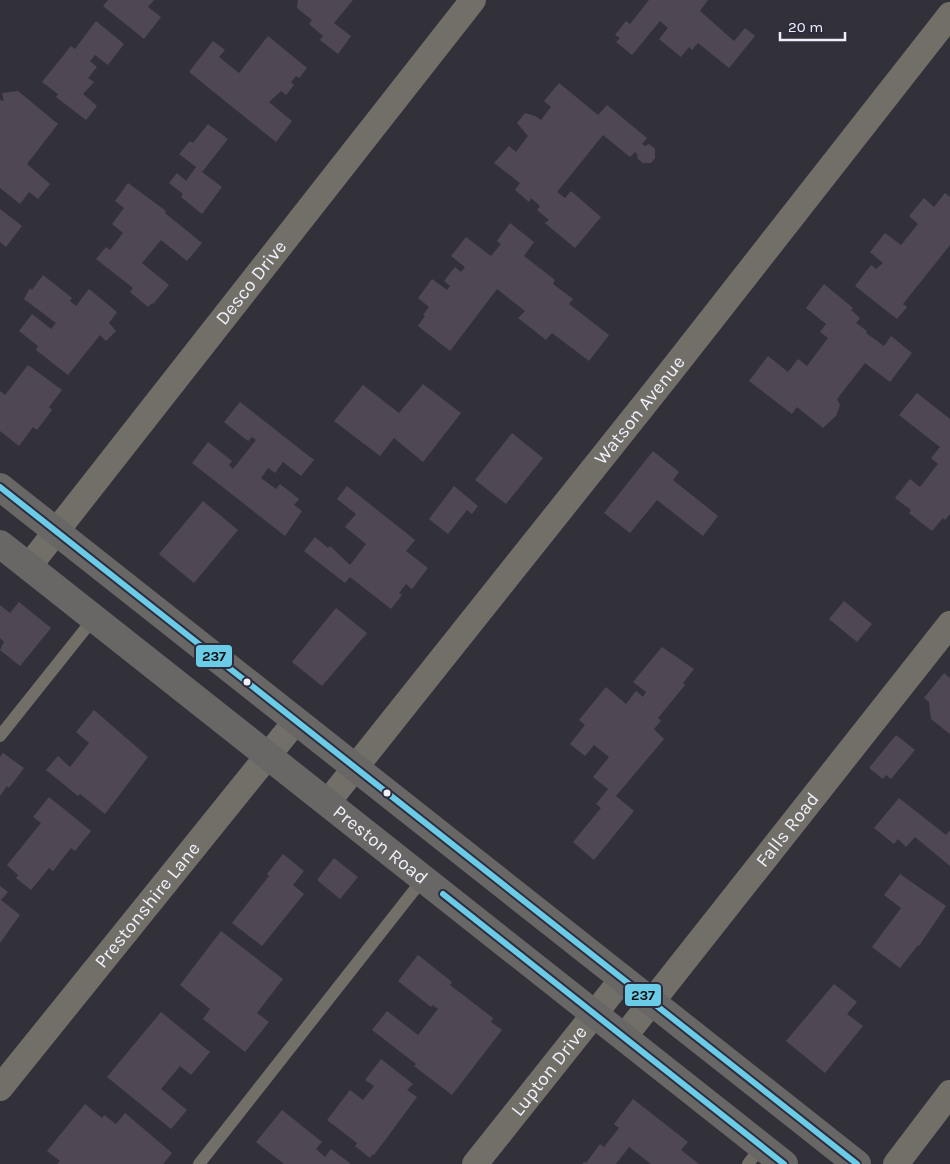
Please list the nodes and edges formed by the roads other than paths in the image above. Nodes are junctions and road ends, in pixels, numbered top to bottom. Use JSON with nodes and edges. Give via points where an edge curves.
{"nodes":[{"id":1,"x":473,"y":0,"type":"edge"},
{"id":2,"x":950,"y":15,"type":"edge"},
{"id":3,"x":0,"y":487,"type":"edge"},
{"id":4,"x":56,"y":531,"type":"junction"},
{"id":5,"x":0,"y":544,"type":"edge"},
{"id":6,"x":28,"y":566,"type":"junction"},
{"id":7,"x":94,"y":618,"type":"junction"},
{"id":8,"x":950,"y":624,"type":"edge"},
{"id":9,"x":295,"y":722,"type":"junction"},
{"id":10,"x":0,"y":736,"type":"edge"},
{"id":11,"x":268,"y":755,"type":"junction"},
{"id":12,"x":354,"y":768,"type":"junction"},
{"id":13,"x":327,"y":803,"type":"junction"},
{"id":14,"x":423,"y":879,"type":"junction"},
{"id":15,"x":622,"y":978,"type":"junction"},
{"id":16,"x":652,"y":1001,"type":"junction"},
{"id":17,"x":595,"y":1013,"type":"junction"},
{"id":18,"x":624,"y":1036,"type":"junction"},
{"id":19,"x":0,"y":1088,"type":"edge"},
{"id":20,"x":950,"y":1093,"type":"edge"},
{"id":21,"x":755,"y":1155,"type":"edge"},
{"id":22,"x":199,"y":1164,"type":"edge"},
{"id":23,"x":475,"y":1164,"type":"edge"},
{"id":24,"x":784,"y":1164,"type":"edge"},
{"id":25,"x":856,"y":1164,"type":"edge"},
{"id":26,"x":896,"y":1164,"type":"edge"}],
"edges":[{"from":1,"to":4,"type":"street","name":"Desco Drive"},
{"from":2,"to":12,"type":"street","name":"Watson Avenue"},
{"from":3,"to":4,"type":"main road"},
{"from":4,"to":6,"type":"street","name":"Desco Drive"},
{"from":4,"to":9,"type":"main road"},
{"from":5,"to":6,"type":"main road","name":"Preston Road"},
{"from":6,"to":7,"type":"main road","name":"Preston Road"},
{"from":7,"to":10,"type":"lane"},
{"from":7,"to":11,"type":"main road","name":"Preston Road"},
{"from":8,"to":16,"type":"street","name":"Falls Road"},
{"from":9,"to":11,"type":"street","name":"Prestonshire Lane"},
{"from":9,"to":12,"type":"main road"},
{"from":11,"to":13,"type":"main road","name":"Preston Road"},
{"from":11,"to":19,"type":"street","name":"Prestonshire Lane"},
{"from":12,"to":13,"type":"street","name":"Watson Avenue"},
{"from":12,"to":15,"type":"main road"},
{"from":13,"to":14,"type":"main road","name":"Preston Road"},
{"from":14,"to":17,"type":"main road","name":"Preston Road"},
{"from":14,"to":22,"type":"lane"},
{"from":15,"to":16,"type":"main road"},
{"from":15,"to":17,"type":"street","name":"Lupton Drive"},
{"from":16,"to":18,"type":"street","name":"Falls Road"},
{"from":16,"to":25,"type":"main road"},
{"from":17,"to":18,"type":"main road","name":"Preston Road"},
{"from":17,"to":23,"type":"street","name":"Lupton Drive"},
{"from":18,"to":21,"type":"main road","name":"Preston Road"},
{"from":20,"to":26,"type":"street"},
{"from":21,"to":24,"type":"main road","name":"Preston Road"}]}
